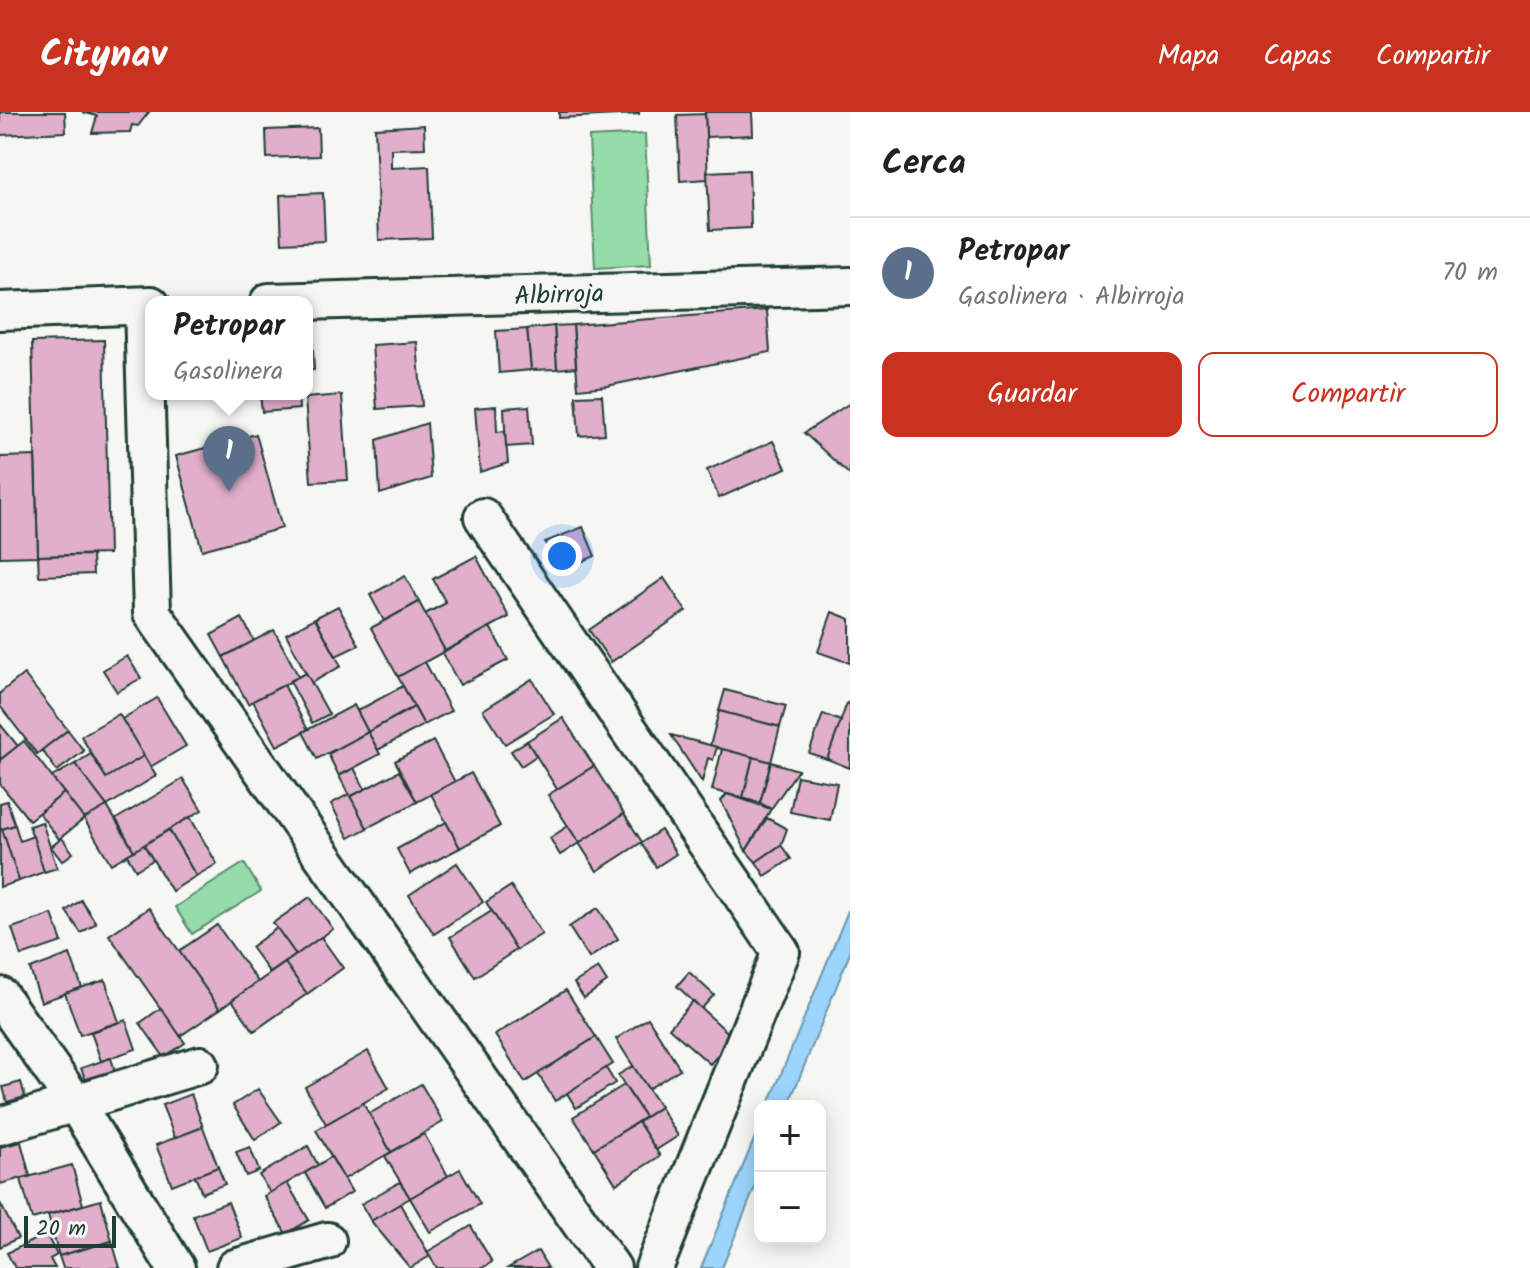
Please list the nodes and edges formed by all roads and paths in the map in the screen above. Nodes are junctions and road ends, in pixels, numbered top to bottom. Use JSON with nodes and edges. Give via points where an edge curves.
{"nodes":[{"id":1,"x":850,"y":286,"type":"edge"},
{"id":2,"x":313,"y":301,"type":"edge"},
{"id":3,"x":145,"y":305,"type":"edge"},
{"id":4,"x":0,"y":311,"type":"edge"},
{"id":5,"x":149,"y":400,"type":"edge"},
{"id":6,"x":483,"y":517,"type":"dead end"},
{"id":7,"x":0,"y":996,"type":"edge"},
{"id":8,"x":200,"y":1065,"type":"dead end"},
{"id":9,"x":76,"y":1104,"type":"junction"},
{"id":10,"x":0,"y":1126,"type":"edge"},
{"id":11,"x":327,"y":1241,"type":"dead end"},
{"id":12,"x":176,"y":1268,"type":"edge"},
{"id":13,"x":235,"y":1268,"type":"edge"},
{"id":14,"x":612,"y":1268,"type":"edge"},
{"id":15,"x":654,"y":1268,"type":"edge"}],
"edges":[{"from":1,"to":2,"type":"street","name":"Albirroja"},
{"from":3,"to":4,"type":"street"},
{"from":5,"to":14,"type":"street","via":[[152,613]]},
{"from":6,"to":15,"type":"street","via":[[781,952]]},
{"from":7,"to":9,"type":"street"},
{"from":8,"to":9,"type":"street"},
{"from":9,"to":10,"type":"street"},
{"from":9,"to":12,"type":"street"},
{"from":11,"to":13,"type":"street"}]}
